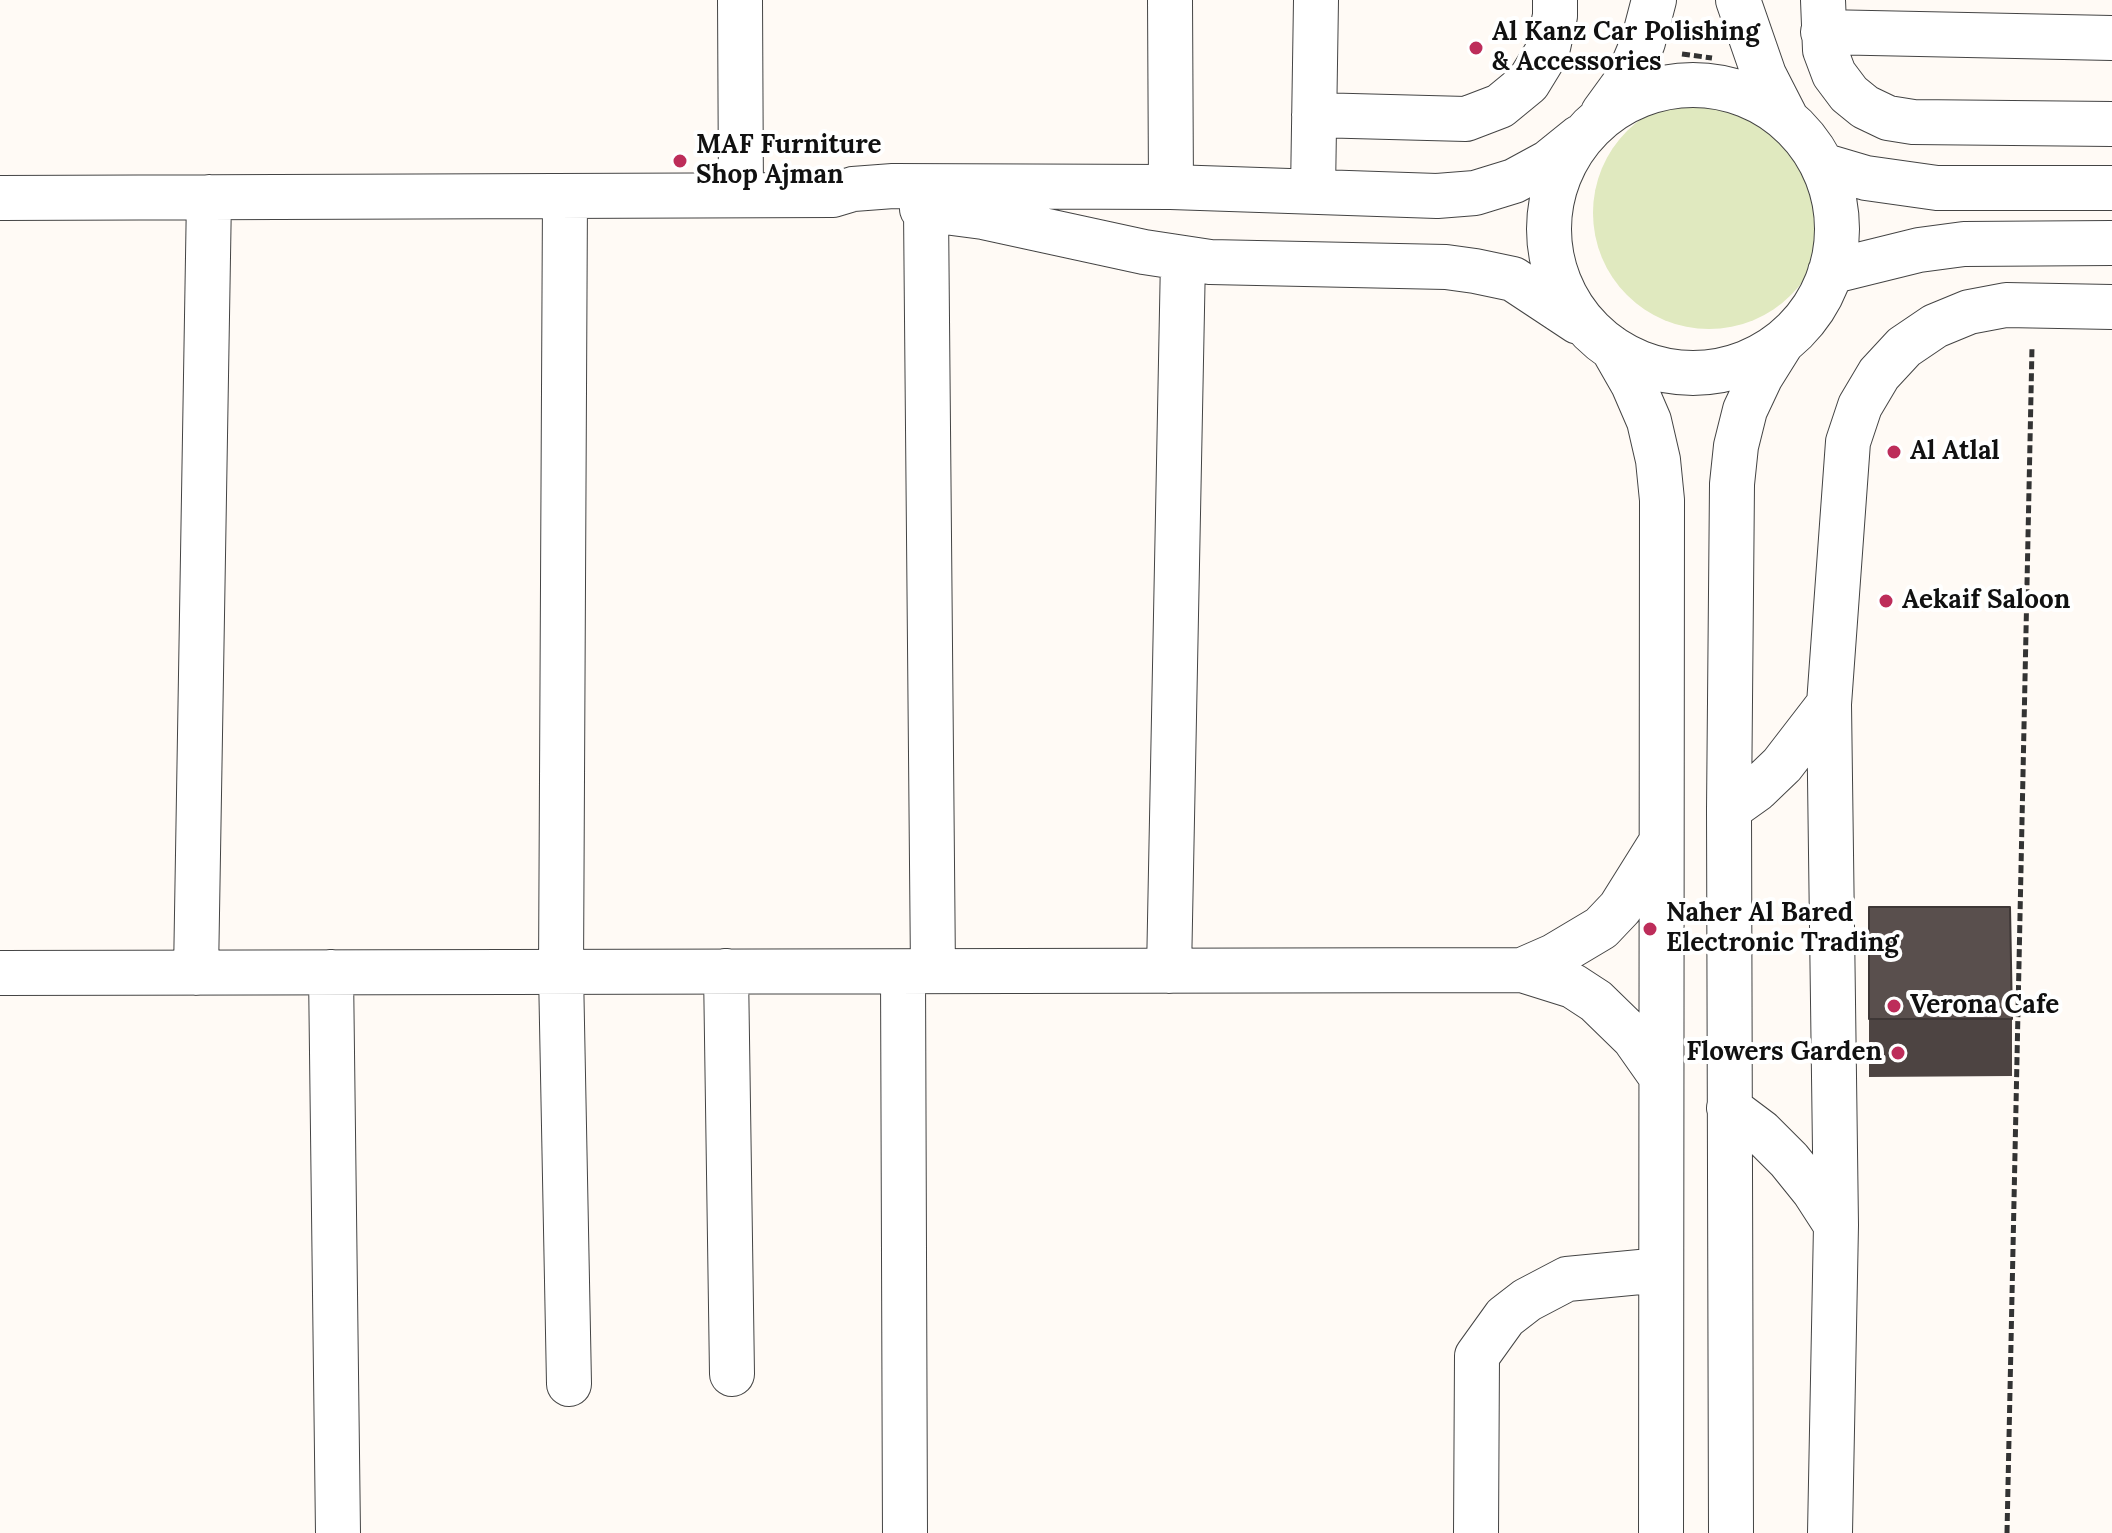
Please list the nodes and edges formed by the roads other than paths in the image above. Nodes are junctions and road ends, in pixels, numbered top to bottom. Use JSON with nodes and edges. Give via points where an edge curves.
{"nodes":[{"id":1,"x":740,"y":0,"type":"edge"},
{"id":2,"x":1170,"y":0,"type":"edge"},
{"id":3,"x":1316,"y":0,"type":"edge"},
{"id":4,"x":1555,"y":0,"type":"edge"},
{"id":5,"x":1738,"y":0,"type":"edge"},
{"id":6,"x":1653,"y":6,"type":"edge"},
{"id":7,"x":1823,"y":16,"type":"edge"},
{"id":8,"x":2112,"y":38,"type":"edge"},
{"id":9,"x":1314,"y":115,"type":"junction"},
{"id":10,"x":1787,"y":120,"type":"junction"},
{"id":11,"x":2112,"y":124,"type":"edge"},
{"id":12,"x":1590,"y":127,"type":"junction"},
{"id":13,"x":1822,"y":165,"type":"junction"},
{"id":14,"x":1171,"y":187,"type":"junction"},
{"id":15,"x":2112,"y":188,"type":"edge"},
{"id":16,"x":1313,"y":191,"type":"junction"},
{"id":17,"x":741,"y":195,"type":"junction"},
{"id":18,"x":833,"y":195,"type":"junction"},
{"id":19,"x":565,"y":196,"type":"junction"},
{"id":20,"x":209,"y":197,"type":"junction"},
{"id":21,"x":0,"y":198,"type":"edge"},
{"id":22,"x":926,"y":210,"type":"junction"},
{"id":23,"x":2108,"y":247,"type":"edge"},
{"id":24,"x":1183,"y":259,"type":"junction"},
{"id":25,"x":1830,"y":272,"type":"junction"},
{"id":26,"x":2112,"y":307,"type":"edge"},
{"id":27,"x":1602,"y":340,"type":"junction"},
{"id":28,"x":1781,"y":344,"type":"junction"},
{"id":29,"x":1829,"y":704,"type":"junction"},
{"id":30,"x":1729,"y":809,"type":"junction"},
{"id":31,"x":1661,"y":842,"type":"junction"},
{"id":32,"x":1522,"y":970,"type":"junction"},
{"id":33,"x":726,"y":971,"type":"junction"},
{"id":34,"x":918,"y":971,"type":"junction"},
{"id":35,"x":1169,"y":971,"type":"junction"},
{"id":36,"x":331,"y":972,"type":"junction"},
{"id":37,"x":561,"y":972,"type":"junction"},
{"id":38,"x":0,"y":973,"type":"edge"},
{"id":39,"x":196,"y":973,"type":"junction"},
{"id":40,"x":1660,"y":1075,"type":"junction"},
{"id":41,"x":1729,"y":1108,"type":"junction"},
{"id":42,"x":1836,"y":1225,"type":"junction"},
{"id":43,"x":1661,"y":1270,"type":"junction"},
{"id":44,"x":732,"y":1374,"type":"dead end"},
{"id":45,"x":569,"y":1384,"type":"dead end"},
{"id":46,"x":338,"y":1533,"type":"edge"},
{"id":47,"x":905,"y":1533,"type":"edge"},
{"id":48,"x":1476,"y":1533,"type":"edge"},
{"id":49,"x":1661,"y":1533,"type":"edge"},
{"id":50,"x":1731,"y":1533,"type":"edge"},
{"id":51,"x":1830,"y":1533,"type":"edge"}],
"edges":[{"from":1,"to":17,"type":"street"},
{"from":2,"to":14,"type":"street"},
{"from":3,"to":9,"type":"street"},
{"from":4,"to":9,"type":"street","via":[[1547,52],[1528,83],[1500,106],[1466,119]]},
{"from":5,"to":10,"type":"street","via":[[1764,75]]},
{"from":6,"to":12,"type":"street","via":[[1627,80]]},
{"from":7,"to":8,"type":"street"},
{"from":7,"to":11,"type":"street","via":[[1825,50],[1834,74],[1849,94],[1888,118]]},
{"from":9,"to":16,"type":"street"},
{"from":10,"to":12,"type":"street","via":[[1753,98],[1714,86],[1674,85],[1635,96]]},
{"from":10,"to":13,"type":"street"},
{"from":12,"to":16,"type":"street","via":[[1549,162],[1514,181],[1475,193]]},
{"from":12,"to":27,"type":"street","via":[[1559,174],[1549,215],[1551,257],[1566,298]]},
{"from":13,"to":15,"type":"street","via":[[1866,178],[1937,188]]},
{"from":13,"to":25,"type":"street","via":[[1834,200],[1837,237]]},
{"from":14,"to":16,"type":"street"},
{"from":14,"to":18,"type":"street","via":[[873,186]]},
{"from":17,"to":18,"type":"street"},
{"from":17,"to":19,"type":"street"},
{"from":18,"to":22,"type":"street"},
{"from":19,"to":20,"type":"street"},
{"from":19,"to":37,"type":"street"},
{"from":20,"to":21,"type":"street"},
{"from":20,"to":39,"type":"street"},
{"from":22,"to":24,"type":"street"},
{"from":22,"to":34,"type":"street"},
{"from":23,"to":25,"type":"street","via":[[1964,244]]},
{"from":24,"to":27,"type":"street","via":[[1475,271],[1513,279]]},
{"from":24,"to":35,"type":"street"},
{"from":25,"to":28,"type":"street","via":[[1819,300]]},
{"from":26,"to":29,"type":"street","via":[[2006,305],[1969,312],[1904,347],[1879,374],[1860,406],[1848,442]]},
{"from":27,"to":28,"type":"street","via":[[1645,366],[1680,373],[1716,372],[1750,362]]},
{"from":27,"to":31,"type":"street","via":[[1633,384],[1658,460]]},
{"from":28,"to":30,"type":"street","via":[[1745,410],[1736,446]]},
{"from":29,"to":30,"type":"street","via":[[1782,765]]},
{"from":29,"to":42,"type":"street"},
{"from":30,"to":41,"type":"street"},
{"from":31,"to":32,"type":"street","via":[[1620,908],[1601,928]]},
{"from":31,"to":40,"type":"street"},
{"from":32,"to":35,"type":"street"},
{"from":32,"to":40,"type":"street","via":[[1573,986],[1596,1001],[1634,1038]]},
{"from":33,"to":34,"type":"street"},
{"from":33,"to":37,"type":"street"},
{"from":33,"to":44,"type":"street"},
{"from":34,"to":35,"type":"street"},
{"from":34,"to":47,"type":"street"},
{"from":36,"to":37,"type":"street"},
{"from":36,"to":39,"type":"street"},
{"from":36,"to":46,"type":"street"},
{"from":37,"to":45,"type":"street"},
{"from":38,"to":39,"type":"street"},
{"from":40,"to":43,"type":"street"},
{"from":41,"to":42,"type":"street","via":[[1789,1160]]},
{"from":41,"to":50,"type":"street"},
{"from":42,"to":51,"type":"street"},
{"from":43,"to":48,"type":"street","via":[[1567,1279],[1527,1300],[1498,1326],[1477,1356]]},
{"from":43,"to":49,"type":"street"}]}
